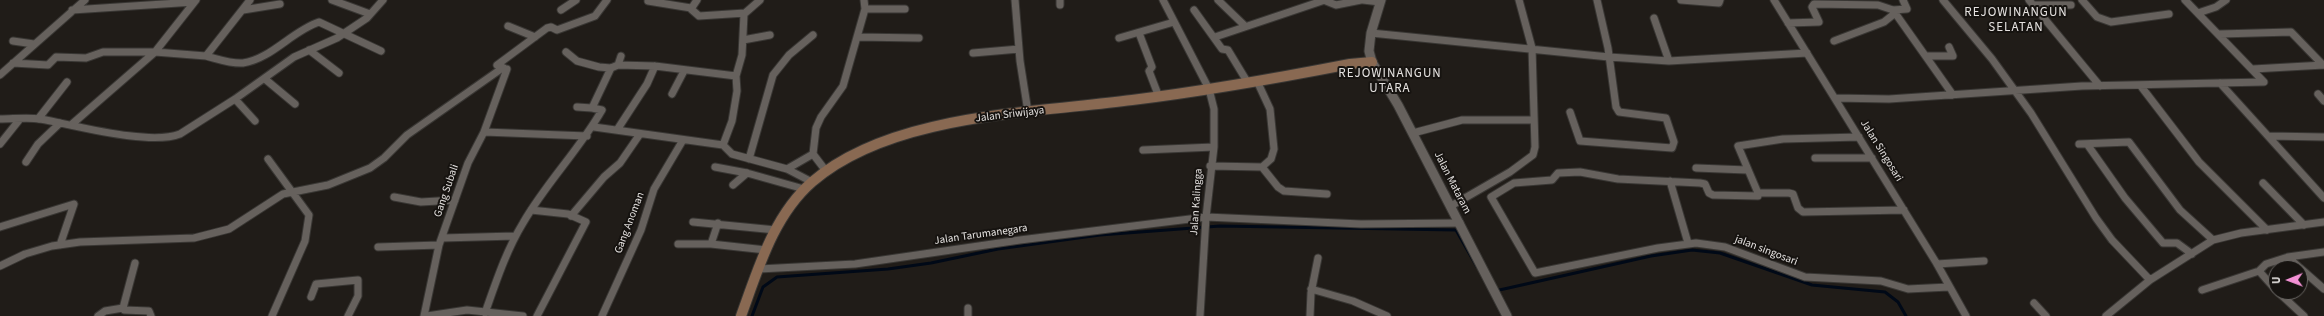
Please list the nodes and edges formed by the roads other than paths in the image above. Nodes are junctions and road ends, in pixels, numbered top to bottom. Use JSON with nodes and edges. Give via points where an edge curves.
{"nodes":[{"id":1,"x":85,"y":0,"type":"edge"},
{"id":2,"x":250,"y":0,"type":"edge"},
{"id":3,"x":332,"y":0,"type":"edge"},
{"id":4,"x":383,"y":0,"type":"edge"},
{"id":5,"x":576,"y":0,"type":"edge"},
{"id":6,"x":607,"y":0,"type":"edge"},
{"id":7,"x":648,"y":0,"type":"edge"},
{"id":8,"x":697,"y":0,"type":"edge"},
{"id":9,"x":760,"y":0,"type":"edge"},
{"id":10,"x":864,"y":0,"type":"edge"},
{"id":11,"x":1015,"y":0,"type":"edge"},
{"id":12,"x":1163,"y":0,"type":"edge"},
{"id":13,"x":1218,"y":0,"type":"edge"},
{"id":14,"x":1362,"y":0,"type":"edge"},
{"id":15,"x":1519,"y":0,"type":"edge"},
{"id":16,"x":1597,"y":0,"type":"edge"},
{"id":17,"x":1681,"y":0,"type":"edge"},
{"id":18,"x":1720,"y":0,"type":"edge"},
{"id":19,"x":1774,"y":0,"type":"edge"},
{"id":20,"x":1903,"y":0,"type":"edge"},
{"id":21,"x":1943,"y":0,"type":"edge"},
{"id":22,"x":2082,"y":0,"type":"edge"},
{"id":23,"x":2185,"y":0,"type":"edge"},
{"id":24,"x":2226,"y":0,"type":"edge"},
{"id":25,"x":195,"y":1,"type":"edge"},
{"id":26,"x":1325,"y":1,"type":"edge"},
{"id":27,"x":1380,"y":1,"type":"edge"},
{"id":28,"x":676,"y":2,"type":"edge"},
{"id":29,"x":2031,"y":3,"type":"edge"},
{"id":30,"x":280,"y":4,"type":"dead end"},
{"id":31,"x":2071,"y":5,"type":"dead end"},
{"id":32,"x":691,"y":8,"type":"junction"},
{"id":33,"x":865,"y":9,"type":"junction"},
{"id":34,"x":72,"y":10,"type":"junction"},
{"id":35,"x":243,"y":10,"type":"junction"},
{"id":36,"x":561,"y":10,"type":"dead end"},
{"id":37,"x":905,"y":10,"type":"dead end"},
{"id":38,"x":1194,"y":10,"type":"dead end"},
{"id":39,"x":1894,"y":12,"type":"junction"},
{"id":40,"x":745,"y":13,"type":"junction"},
{"id":41,"x":2198,"y":13,"type":"junction"},
{"id":42,"x":370,"y":14,"type":"junction"},
{"id":43,"x":2169,"y":14,"type":"dead end"},
{"id":44,"x":1654,"y":18,"type":"dead end"},
{"id":45,"x":1174,"y":22,"type":"junction"},
{"id":46,"x":1788,"y":23,"type":"junction"},
{"id":47,"x":508,"y":26,"type":"dead end"},
{"id":48,"x":1244,"y":26,"type":"junction"},
{"id":49,"x":1139,"y":33,"type":"junction"},
{"id":50,"x":1371,"y":33,"type":"junction"},
{"id":51,"x":343,"y":34,"type":"junction"},
{"id":52,"x":2220,"y":34,"type":"junction"},
{"id":53,"x":770,"y":35,"type":"dead end"},
{"id":54,"x":813,"y":35,"type":"dead end"},
{"id":55,"x":535,"y":37,"type":"junction"},
{"id":56,"x":857,"y":37,"type":"junction"},
{"id":57,"x":1215,"y":37,"type":"junction"},
{"id":58,"x":919,"y":38,"type":"dead end"},
{"id":59,"x":1119,"y":38,"type":"dead end"},
{"id":60,"x":743,"y":40,"type":"junction"},
{"id":61,"x":13,"y":41,"type":"dead end"},
{"id":62,"x":1834,"y":41,"type":"dead end"},
{"id":63,"x":34,"y":44,"type":"junction"},
{"id":64,"x":1949,"y":47,"type":"dead end"},
{"id":65,"x":1532,"y":48,"type":"junction"},
{"id":66,"x":1019,"y":49,"type":"junction"},
{"id":67,"x":309,"y":50,"type":"junction"},
{"id":68,"x":381,"y":51,"type":"dead end"},
{"id":69,"x":155,"y":52,"type":"junction"},
{"id":70,"x":566,"y":52,"type":"dead end"},
{"id":71,"x":972,"y":53,"type":"dead end"},
{"id":72,"x":1807,"y":53,"type":"junction"},
{"id":73,"x":206,"y":56,"type":"junction"},
{"id":74,"x":621,"y":56,"type":"dead end"},
{"id":75,"x":1926,"y":56,"type":"junction"},
{"id":76,"x":1609,"y":57,"type":"junction"},
{"id":77,"x":1669,"y":61,"type":"junction"},
{"id":78,"x":1372,"y":62,"type":"junction"},
{"id":79,"x":13,"y":63,"type":"junction"},
{"id":80,"x":618,"y":65,"type":"junction"},
{"id":81,"x":2324,"y":65,"type":"edge"},
{"id":82,"x":655,"y":66,"type":"junction"},
{"id":83,"x":504,"y":68,"type":"junction"},
{"id":84,"x":611,"y":68,"type":"junction"},
{"id":85,"x":2253,"y":69,"type":"junction"},
{"id":86,"x":684,"y":71,"type":"junction"},
{"id":87,"x":339,"y":73,"type":"dead end"},
{"id":88,"x":0,"y":75,"type":"edge"},
{"id":89,"x":736,"y":76,"type":"junction"},
{"id":90,"x":265,"y":79,"type":"junction"},
{"id":91,"x":68,"y":82,"type":"dead end"},
{"id":92,"x":1253,"y":82,"type":"junction"},
{"id":93,"x":2220,"y":84,"type":"junction"},
{"id":94,"x":2140,"y":85,"type":"junction"},
{"id":95,"x":2100,"y":86,"type":"junction"},
{"id":96,"x":1209,"y":89,"type":"junction"},
{"id":97,"x":2015,"y":90,"type":"junction"},
{"id":98,"x":672,"y":94,"type":"dead end"},
{"id":99,"x":2318,"y":94,"type":"dead end"},
{"id":100,"x":1953,"y":95,"type":"junction"},
{"id":101,"x":1159,"y":97,"type":"junction"},
{"id":102,"x":1835,"y":98,"type":"junction"},
{"id":103,"x":235,"y":99,"type":"junction"},
{"id":104,"x":2324,"y":101,"type":"edge"},
{"id":105,"x":295,"y":104,"type":"dead end"},
{"id":106,"x":577,"y":107,"type":"dead end"},
{"id":107,"x":592,"y":108,"type":"junction"},
{"id":108,"x":1028,"y":112,"type":"junction"},
{"id":109,"x":1570,"y":112,"type":"dead end"},
{"id":110,"x":38,"y":118,"type":"junction"},
{"id":111,"x":0,"y":119,"type":"edge"},
{"id":112,"x":20,"y":119,"type":"junction"},
{"id":113,"x":1534,"y":120,"type":"junction"},
{"id":114,"x":255,"y":121,"type":"dead end"},
{"id":115,"x":60,"y":123,"type":"junction"},
{"id":116,"x":71,"y":125,"type":"junction"},
{"id":117,"x":594,"y":127,"type":"junction"},
{"id":118,"x":617,"y":130,"type":"junction"},
{"id":119,"x":484,"y":132,"type":"junction"},
{"id":120,"x":1412,"y":133,"type":"junction"},
{"id":121,"x":640,"y":134,"type":"junction"},
{"id":122,"x":587,"y":136,"type":"junction"},
{"id":123,"x":2269,"y":136,"type":"junction"},
{"id":124,"x":1859,"y":137,"type":"junction"},
{"id":125,"x":2324,"y":137,"type":"edge"},
{"id":126,"x":683,"y":140,"type":"junction"},
{"id":127,"x":0,"y":144,"type":"edge"},
{"id":128,"x":723,"y":145,"type":"junction"},
{"id":129,"x":1214,"y":146,"type":"junction"},
{"id":130,"x":1143,"y":150,"type":"dead end"},
{"id":131,"x":813,"y":154,"type":"junction"},
{"id":132,"x":1815,"y":158,"type":"dead end"},
{"id":133,"x":1872,"y":158,"type":"junction"},
{"id":134,"x":268,"y":159,"type":"dead end"},
{"id":135,"x":749,"y":159,"type":"junction"},
{"id":136,"x":26,"y":162,"type":"dead end"},
{"id":137,"x":1210,"y":166,"type":"junction"},
{"id":138,"x":715,"y":167,"type":"dead end"},
{"id":139,"x":1262,"y":167,"type":"junction"},
{"id":140,"x":787,"y":168,"type":"junction"},
{"id":141,"x":1696,"y":168,"type":"dead end"},
{"id":142,"x":825,"y":169,"type":"junction"},
{"id":143,"x":1747,"y":170,"type":"junction"},
{"id":144,"x":747,"y":173,"type":"junction"},
{"id":145,"x":1670,"y":182,"type":"junction"},
{"id":146,"x":2263,"y":183,"type":"dead end"},
{"id":147,"x":733,"y":185,"type":"dead end"},
{"id":148,"x":808,"y":185,"type":"junction"},
{"id":149,"x":292,"y":190,"type":"junction"},
{"id":150,"x":1758,"y":193,"type":"junction"},
{"id":151,"x":1327,"y":194,"type":"dead end"},
{"id":152,"x":394,"y":197,"type":"dead end"},
{"id":153,"x":2323,"y":197,"type":"edge"},
{"id":154,"x":455,"y":200,"type":"junction"},
{"id":155,"x":1451,"y":206,"type":"junction"},
{"id":156,"x":531,"y":210,"type":"junction"},
{"id":157,"x":1904,"y":210,"type":"junction"},
{"id":158,"x":571,"y":216,"type":"junction"},
{"id":159,"x":1206,"y":218,"type":"junction"},
{"id":160,"x":694,"y":222,"type":"dead end"},
{"id":161,"x":2324,"y":222,"type":"edge"},
{"id":162,"x":718,"y":223,"type":"junction"},
{"id":163,"x":1460,"y":223,"type":"junction"},
{"id":164,"x":2304,"y":225,"type":"junction"},
{"id":165,"x":0,"y":227,"type":"edge"},
{"id":166,"x":776,"y":230,"type":"junction"},
{"id":167,"x":2267,"y":230,"type":"junction"},
{"id":168,"x":515,"y":236,"type":"junction"},
{"id":169,"x":2213,"y":240,"type":"junction"},
{"id":170,"x":441,"y":241,"type":"junction"},
{"id":171,"x":1688,"y":243,"type":"junction"},
{"id":172,"x":678,"y":244,"type":"dead end"},
{"id":173,"x":711,"y":244,"type":"junction"},
{"id":174,"x":60,"y":246,"type":"junction"},
{"id":175,"x":378,"y":247,"type":"dead end"},
{"id":176,"x":766,"y":250,"type":"junction"},
{"id":177,"x":2324,"y":252,"type":"edge"},
{"id":178,"x":2192,"y":254,"type":"junction"},
{"id":179,"x":1318,"y":258,"type":"dead end"},
{"id":180,"x":2288,"y":258,"type":"junction"},
{"id":181,"x":1984,"y":260,"type":"dead end"},
{"id":182,"x":2290,"y":260,"type":"edge"},
{"id":183,"x":135,"y":263,"type":"dead end"},
{"id":184,"x":1937,"y":264,"type":"junction"},
{"id":185,"x":0,"y":266,"type":"edge"},
{"id":186,"x":759,"y":269,"type":"junction"},
{"id":187,"x":2259,"y":271,"type":"junction"},
{"id":188,"x":2308,"y":275,"type":"edge"},
{"id":189,"x":2150,"y":280,"type":"junction"},
{"id":190,"x":2268,"y":281,"type":"edge"},
{"id":191,"x":1949,"y":287,"type":"junction"},
{"id":192,"x":1311,"y":289,"type":"junction"},
{"id":193,"x":2324,"y":289,"type":"edge"},
{"id":194,"x":2202,"y":290,"type":"dead end"},
{"id":195,"x":311,"y":297,"type":"dead end"},
{"id":196,"x":2287,"y":300,"type":"edge"},
{"id":197,"x":2034,"y":304,"type":"dead end"},
{"id":198,"x":123,"y":308,"type":"junction"},
{"id":199,"x":485,"y":313,"type":"junction"},
{"id":200,"x":1375,"y":314,"type":"edge"},
{"id":201,"x":98,"y":316,"type":"edge"},
{"id":202,"x":151,"y":316,"type":"edge"},
{"id":203,"x":272,"y":316,"type":"edge"},
{"id":204,"x":348,"y":316,"type":"edge"},
{"id":205,"x":424,"y":316,"type":"edge"},
{"id":206,"x":428,"y":316,"type":"edge"},
{"id":207,"x":523,"y":316,"type":"edge"},
{"id":208,"x":537,"y":316,"type":"edge"},
{"id":209,"x":602,"y":316,"type":"edge"},
{"id":210,"x":741,"y":316,"type":"edge"},
{"id":211,"x":1200,"y":316,"type":"edge"},
{"id":212,"x":1310,"y":316,"type":"edge"},
{"id":213,"x":1387,"y":316,"type":"edge"},
{"id":214,"x":1508,"y":316,"type":"edge"},
{"id":215,"x":1966,"y":316,"type":"edge"},
{"id":216,"x":2046,"y":316,"type":"edge"},
{"id":217,"x":2106,"y":316,"type":"edge"},
{"id":218,"x":2304,"y":316,"type":"edge"}],
"edges":[{"from":1,"to":34,"type":"street"},
{"from":2,"to":35,"type":"street"},
{"from":3,"to":42,"type":"street"},
{"from":4,"to":42,"type":"street"},
{"from":5,"to":36,"type":"street"},
{"from":6,"to":55,"type":"street","via":[[593,17],[557,30],[550,27]]},
{"from":7,"to":28,"type":"street"},
{"from":8,"to":32,"type":"street"},
{"from":9,"to":40,"type":"street"},
{"from":10,"to":33,"type":"street"},
{"from":11,"to":66,"type":"street"},
{"from":12,"to":45,"type":"street","name":"Jalan Kalingga"},
{"from":13,"to":48,"type":"street"},
{"from":14,"to":26,"type":"street","via":[[1336,5]]},
{"from":14,"to":27,"type":"street"},
{"from":15,"to":65,"type":"street"},
{"from":16,"to":76,"type":"street"},
{"from":17,"to":18,"type":"street","via":[[1719,3]]},
{"from":19,"to":46,"type":"street","name":"Jalan Singosari"},
{"from":20,"to":39,"type":"street","via":[[1908,9]]},
{"from":21,"to":97,"type":"street"},
{"from":22,"to":43,"type":"street","via":[[2097,17],[2110,22]]},
{"from":23,"to":41,"type":"street"},
{"from":24,"to":41,"type":"street","via":[[2216,8]]},
{"from":25,"to":34,"type":"street"},
{"from":25,"to":69,"type":"street"},
{"from":26,"to":48,"type":"street"},
{"from":27,"to":50,"type":"street"},
{"from":28,"to":32,"type":"street"},
{"from":29,"to":31,"type":"street"},
{"from":29,"to":95,"type":"street"},
{"from":30,"to":35,"type":"street"},
{"from":32,"to":40,"type":"street","via":[[699,16],[716,11]]},
{"from":33,"to":37,"type":"street"},
{"from":33,"to":56,"type":"street"},
{"from":34,"to":63,"type":"street"},
{"from":35,"to":73,"type":"street"},
{"from":38,"to":57,"type":"street"},
{"from":39,"to":46,"type":"street","via":[[1878,5],[1814,4],[1812,7],[1819,22]]},
{"from":39,"to":62,"type":"street","via":[[1884,22]]},
{"from":39,"to":75,"type":"street"},
{"from":40,"to":60,"type":"street"},
{"from":41,"to":52,"type":"street"},
{"from":42,"to":51,"type":"street"},
{"from":44,"to":77,"type":"street"},
{"from":45,"to":49,"type":"street"},
{"from":45,"to":96,"type":"street","name":"Jalan Kalingga"},
{"from":46,"to":72,"type":"street","name":"Jalan Singosari"},
{"from":47,"to":55,"type":"street"},
{"from":48,"to":57,"type":"street"},
{"from":49,"to":59,"type":"street"},
{"from":49,"to":101,"type":"street","via":[[1152,67],[1149,72]]},
{"from":50,"to":65,"type":"street"},
{"from":50,"to":78,"type":"street","via":[[1369,51]]},
{"from":51,"to":67,"type":"street"},
{"from":51,"to":68,"type":"street"},
{"from":51,"to":73,"type":"street","via":[[319,22],[307,26],[250,61],[234,62]]},
{"from":52,"to":81,"type":"street","via":[[2291,32]]},
{"from":52,"to":85,"type":"street"},
{"from":53,"to":60,"type":"street"},
{"from":54,"to":135,"type":"street","via":[[789,55],[773,75]]},
{"from":55,"to":83,"type":"street","via":[[497,65]]},
{"from":56,"to":58,"type":"street"},
{"from":56,"to":131,"type":"street","via":[[843,86],[816,128]]},
{"from":57,"to":92,"type":"street","via":[[1222,49],[1228,50]]},
{"from":60,"to":89,"type":"street"},
{"from":61,"to":63,"type":"street"},
{"from":63,"to":79,"type":"street"},
{"from":64,"to":75,"type":"street","via":[[1953,56]]},
{"from":65,"to":76,"type":"street"},
{"from":65,"to":113,"type":"street"},
{"from":66,"to":71,"type":"street"},
{"from":66,"to":108,"type":"street"},
{"from":67,"to":87,"type":"street"},
{"from":67,"to":90,"type":"street","via":[[282,64]]},
{"from":69,"to":73,"type":"street"},
{"from":69,"to":79,"type":"street","via":[[97,53],[86,58],[56,57],[48,65]]},
{"from":69,"to":116,"type":"street"},
{"from":70,"to":84,"type":"street","via":[[589,65]]},
{"from":72,"to":77,"type":"street"},
{"from":72,"to":102,"type":"street","name":"Jalan Singosari"},
{"from":74,"to":80,"type":"street"},
{"from":75,"to":100,"type":"street"},
{"from":76,"to":77,"type":"street"},
{"from":76,"to":109,"type":"street","via":[[1616,107],[1619,112],[1666,118],[1674,142],[1672,148],[1580,141]]},
{"from":78,"to":92,"type":"main road","name":"Jalan Sriwijaya"},
{"from":78,"to":120,"type":"street","name":"Jalan Mataram"},
{"from":79,"to":88,"type":"street"},
{"from":80,"to":82,"type":"street"},
{"from":80,"to":84,"type":"street"},
{"from":81,"to":85,"type":"street"},
{"from":82,"to":86,"type":"street"},
{"from":82,"to":118,"type":"street","via":[[647,84]]},
{"from":83,"to":119,"type":"street","name":"Gang Subali","via":[[507,70]]},
{"from":83,"to":149,"type":"street","via":[[430,118],[377,164],[346,179],[319,188]]},
{"from":84,"to":107,"type":"street"},
{"from":85,"to":93,"type":"street","via":[[2264,82]]},
{"from":86,"to":89,"type":"street"},
{"from":86,"to":98,"type":"street"},
{"from":89,"to":128,"type":"street","via":[[737,91],[732,121]]},
{"from":90,"to":103,"type":"street"},
{"from":90,"to":105,"type":"street"},
{"from":91,"to":110,"type":"street"},
{"from":92,"to":96,"type":"main road","name":"Jalan Sriwijaya"},
{"from":92,"to":139,"type":"street","via":[[1270,109],[1274,149],[1271,159]]},
{"from":93,"to":94,"type":"street"},
{"from":93,"to":123,"type":"street"},
{"from":94,"to":95,"type":"street"},
{"from":94,"to":167,"type":"street","via":[[2200,166]]},
{"from":95,"to":97,"type":"street"},
{"from":96,"to":101,"type":"main road","name":"Jalan Sriwijaya"},
{"from":96,"to":129,"type":"street","name":"Jalan Kalingga","via":[[1214,110]]},
{"from":97,"to":100,"type":"street"},
{"from":97,"to":189,"type":"street","via":[[2096,218]]},
{"from":99,"to":104,"type":"street"},
{"from":100,"to":102,"type":"street","via":[[1889,99]]},
{"from":101,"to":108,"type":"main road","name":"Jalan Sriwijaya"},
{"from":102,"to":124,"type":"street","name":"Jalan Singosari"},
{"from":103,"to":114,"type":"street"},
{"from":103,"to":116,"type":"street","via":[[170,138],[123,135]]},
{"from":106,"to":107,"type":"street"},
{"from":107,"to":117,"type":"street","via":[[602,110]]},
{"from":108,"to":142,"type":"main road","name":"Jalan Sriwijaya","via":[[906,131]]},
{"from":110,"to":112,"type":"street"},
{"from":110,"to":115,"type":"street"},
{"from":111,"to":112,"type":"street"},
{"from":112,"to":127,"type":"street"},
{"from":113,"to":120,"type":"street","via":[[1462,120]]},
{"from":113,"to":155,"type":"street","via":[[1533,155],[1510,172]]},
{"from":115,"to":116,"type":"street"},
{"from":115,"to":136,"type":"street","via":[[38,144]]},
{"from":117,"to":118,"type":"street"},
{"from":117,"to":122,"type":"street"},
{"from":118,"to":121,"type":"street"},
{"from":119,"to":122,"type":"street"},
{"from":119,"to":154,"type":"street","name":"Gang Subali","via":[[468,163]]},
{"from":120,"to":155,"type":"street","name":"Jalan Mataram"},
{"from":121,"to":126,"type":"street"},
{"from":121,"to":158,"type":"street","via":[[620,163],[604,177]]},
{"from":122,"to":156,"type":"street","via":[[576,154]]},
{"from":123,"to":125,"type":"street"},
{"from":123,"to":153,"type":"street"},
{"from":124,"to":133,"type":"street","name":"Jalan Singosari"},
{"from":124,"to":143,"type":"street","via":[[1783,139],[1740,145],[1737,149]]},
{"from":126,"to":128,"type":"street"},
{"from":126,"to":209,"type":"street","name":"Gang Anoman","via":[[654,189],[641,230]]},
{"from":128,"to":135,"type":"street","via":[[727,151]]},
{"from":129,"to":130,"type":"street"},
{"from":129,"to":137,"type":"street","name":"Jalan Kalingga"},
{"from":131,"to":140,"type":"street"},
{"from":131,"to":142,"type":"street"},
{"from":132,"to":133,"type":"street"},
{"from":133,"to":157,"type":"street","name":"Jalan Singosari"},
{"from":134,"to":149,"type":"street"},
{"from":135,"to":140,"type":"street"},
{"from":137,"to":139,"type":"street"},
{"from":137,"to":159,"type":"street","name":"Jalan Kalingga"},
{"from":138,"to":144,"type":"street"},
{"from":139,"to":151,"type":"street","via":[[1278,189]]},
{"from":140,"to":148,"type":"street"},
{"from":141,"to":143,"type":"street"},
{"from":142,"to":148,"type":"main road","name":"Jalan Sriwijaya"},
{"from":143,"to":150,"type":"street"},
{"from":144,"to":147,"type":"street"},
{"from":144,"to":148,"type":"street"},
{"from":145,"to":150,"type":"street","via":[[1704,184],[1710,194],[1758,196]]},
{"from":145,"to":171,"type":"street"},
{"from":145,"to":171,"type":"street","name":"jalan singosari","via":[[1563,172],[1558,173],[1552,180],[1514,183],[1494,194],[1491,200],[1534,272]]},
{"from":146,"to":164,"type":"street"},
{"from":148,"to":166,"type":"main road","name":"Jalan Sriwijaya"},
{"from":149,"to":174,"type":"street","via":[[277,197],[238,225],[207,235]]},
{"from":149,"to":203,"type":"street","via":[[309,215],[309,226]]},
{"from":150,"to":157,"type":"street","via":[[1792,193],[1798,208],[1803,212]]},
{"from":152,"to":154,"type":"street","via":[[421,202]]},
{"from":154,"to":170,"type":"street","name":"Gang Subali"},
{"from":155,"to":163,"type":"street","name":"Jalan Mataram"},
{"from":156,"to":158,"type":"street"},
{"from":156,"to":168,"type":"street"},
{"from":157,"to":184,"type":"street","name":"Jalan Singosari"},
{"from":158,"to":208,"type":"street","via":[[586,222]]},
{"from":159,"to":163,"type":"street","name":"Jalan Tarumanegara","via":[[1361,224]]},
{"from":159,"to":186,"type":"street","name":"Jalan Tarumanegara","via":[[1020,240],[855,264]]},
{"from":159,"to":211,"type":"street","name":"Jalan Kalingga"},
{"from":160,"to":162,"type":"street"},
{"from":161,"to":164,"type":"street"},
{"from":162,"to":166,"type":"street"},
{"from":162,"to":173,"type":"street"},
{"from":163,"to":214,"type":"street","name":"Jalan Mataram"},
{"from":164,"to":167,"type":"street"},
{"from":165,"to":174,"type":"street","via":[[74,204]]},
{"from":166,"to":176,"type":"main road","name":"Jalan Sriwijaya"},
{"from":167,"to":169,"type":"street"},
{"from":168,"to":170,"type":"street"},
{"from":168,"to":199,"type":"street"},
{"from":169,"to":178,"type":"street"},
{"from":169,"to":178,"type":"street","via":[[2180,210],[2129,142],[2083,144],[2163,243],[2177,243]]},
{"from":170,"to":175,"type":"street"},
{"from":170,"to":205,"type":"street","name":"Gang Subali"},
{"from":171,"to":191,"type":"street","name":"jalan singosari","via":[[1725,247],[1805,277],[1881,281],[1908,289]]},
{"from":172,"to":173,"type":"street"},
{"from":173,"to":176,"type":"street"},
{"from":174,"to":185,"type":"street","via":[[16,256]]},
{"from":176,"to":186,"type":"main road","name":"Jalan Sriwijaya"},
{"from":177,"to":180,"type":"street","via":[[2315,255],[2299,254]]},
{"from":178,"to":189,"type":"street"},
{"from":179,"to":192,"type":"street"},
{"from":180,"to":182,"type":"street"},
{"from":180,"to":187,"type":"street","via":[[2266,264]]},
{"from":181,"to":184,"type":"street"},
{"from":183,"to":198,"type":"street"},
{"from":184,"to":191,"type":"street","name":"Jalan Singosari"},
{"from":186,"to":210,"type":"main road","name":"Jalan Sriwijaya"},
{"from":187,"to":190,"type":"street"},
{"from":187,"to":194,"type":"street"},
{"from":188,"to":193,"type":"street"},
{"from":189,"to":217,"type":"street"},
{"from":191,"to":215,"type":"street","name":"Jalan Singosari"},
{"from":192,"to":200,"type":"street","via":[[1353,301]]},
{"from":192,"to":212,"type":"street"},
{"from":195,"to":204,"type":"street","via":[[316,284],[358,280],[358,296]]},
{"from":196,"to":218,"type":"street"},
{"from":197,"to":216,"type":"street"},
{"from":198,"to":201,"type":"street","via":[[105,311]]},
{"from":198,"to":202,"type":"street","via":[[149,311]]},
{"from":199,"to":206,"type":"street","via":[[467,310]]},
{"from":199,"to":207,"type":"street"},
{"from":200,"to":213,"type":"street"}]}
